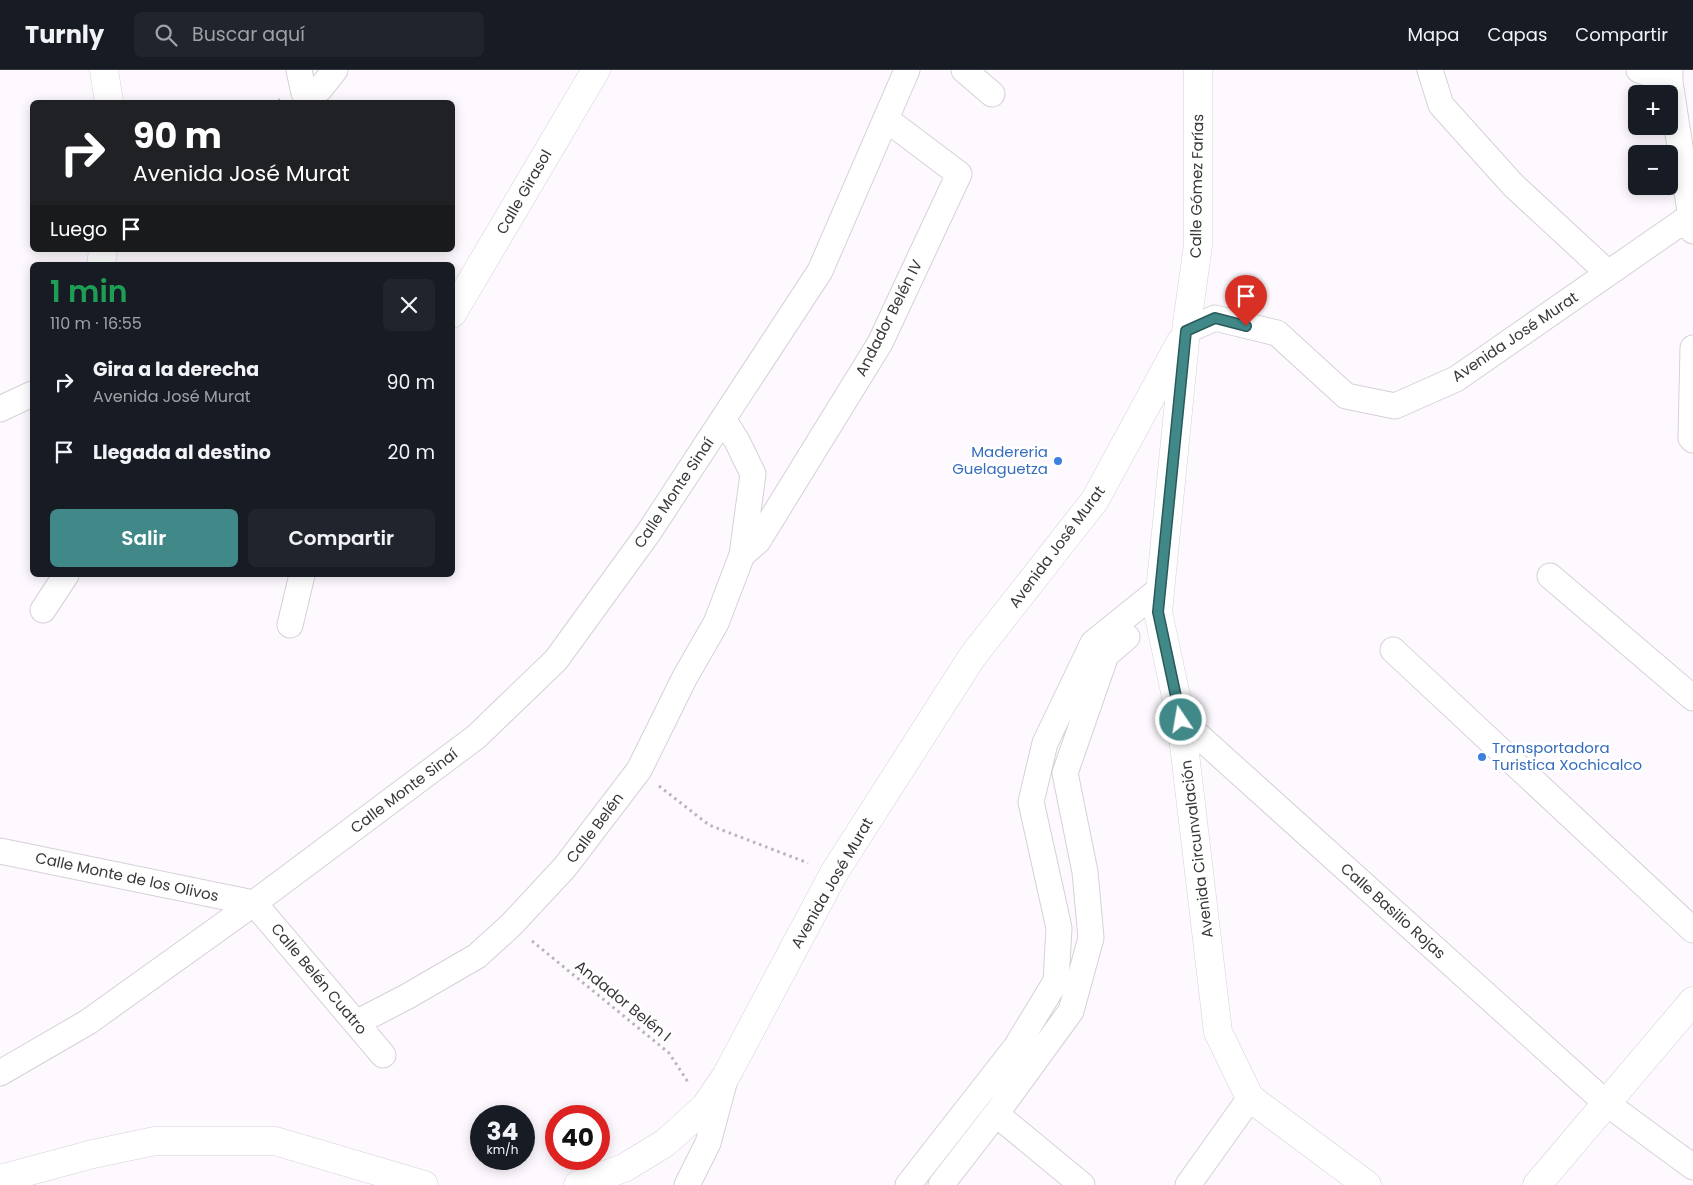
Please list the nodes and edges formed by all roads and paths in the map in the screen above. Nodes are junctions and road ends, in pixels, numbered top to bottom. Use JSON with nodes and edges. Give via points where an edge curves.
{"nodes":[{"id":1,"x":104,"y":70,"type":"edge"},
{"id":2,"x":335,"y":70,"type":"edge"},
{"id":3,"x":596,"y":70,"type":"edge"},
{"id":4,"x":907,"y":70,"type":"edge"},
{"id":5,"x":964,"y":70,"type":"edge"},
{"id":6,"x":1198,"y":70,"type":"edge"},
{"id":7,"x":1430,"y":70,"type":"edge"},
{"id":8,"x":1639,"y":70,"type":"edge"},
{"id":9,"x":1670,"y":76,"type":"edge"},
{"id":10,"x":302,"y":82,"type":"edge"},
{"id":11,"x":992,"y":94,"type":"dead end"},
{"id":12,"x":109,"y":100,"type":"edge"},
{"id":13,"x":886,"y":119,"type":"junction"},
{"id":14,"x":1692,"y":223,"type":"edge"},
{"id":15,"x":1608,"y":273,"type":"junction"},
{"id":16,"x":455,"y":309,"type":"edge"},
{"id":17,"x":1186,"y":331,"type":"junction"},
{"id":18,"x":1693,"y":348,"type":"edge"},
{"id":19,"x":30,"y":395,"type":"edge"},
{"id":20,"x":0,"y":408,"type":"edge"},
{"id":21,"x":723,"y":419,"type":"junction"},
{"id":22,"x":1692,"y":439,"type":"edge"},
{"id":23,"x":742,"y":555,"type":"junction"},
{"id":24,"x":1550,"y":576,"type":"dead end"},
{"id":25,"x":65,"y":577,"type":"edge"},
{"id":26,"x":302,"y":577,"type":"edge"},
{"id":27,"x":1159,"y":601,"type":"junction"},
{"id":28,"x":43,"y":610,"type":"dead end"},
{"id":29,"x":290,"y":625,"type":"dead end"},
{"id":30,"x":1393,"y":650,"type":"dead end"},
{"id":31,"x":1693,"y":698,"type":"edge"},
{"id":32,"x":1181,"y":720,"type":"junction"},
{"id":33,"x":639,"y":770,"type":"junction"},
{"id":34,"x":0,"y":851,"type":"edge"},
{"id":35,"x":834,"y":873,"type":"junction"},
{"id":36,"x":254,"y":903,"type":"junction"},
{"id":37,"x":512,"y":925,"type":"junction"},
{"id":38,"x":1693,"y":930,"type":"edge"},
{"id":39,"x":1693,"y":1001,"type":"edge"},
{"id":40,"x":356,"y":1023,"type":"junction"},
{"id":41,"x":383,"y":1055,"type":"dead end"},
{"id":42,"x":0,"y":1073,"type":"edge"},
{"id":43,"x":726,"y":1076,"type":"junction"},
{"id":44,"x":1250,"y":1098,"type":"junction"},
{"id":45,"x":1606,"y":1103,"type":"junction"},
{"id":46,"x":705,"y":1107,"type":"junction"},
{"id":47,"x":996,"y":1114,"type":"junction"},
{"id":48,"x":1693,"y":1167,"type":"edge"},
{"id":49,"x":0,"y":1179,"type":"edge"},
{"id":50,"x":424,"y":1185,"type":"edge"},
{"id":51,"x":578,"y":1185,"type":"edge"},
{"id":52,"x":687,"y":1185,"type":"edge"},
{"id":53,"x":908,"y":1185,"type":"edge"},
{"id":54,"x":940,"y":1185,"type":"edge"},
{"id":55,"x":1082,"y":1185,"type":"edge"},
{"id":56,"x":1188,"y":1185,"type":"edge"},
{"id":57,"x":1367,"y":1185,"type":"edge"},
{"id":58,"x":1537,"y":1185,"type":"edge"}],
"edges":[{"from":1,"to":12,"type":"street"},
{"from":2,"to":10,"type":"street","via":[[320,90]]},
{"from":3,"to":16,"type":"street","name":"Calle Girasol"},
{"from":4,"to":13,"type":"street","name":"Calle Monte Sinaí"},
{"from":5,"to":11,"type":"street"},
{"from":6,"to":17,"type":"street","name":"Calle Gómez Farías","via":[[1198,245]]},
{"from":7,"to":15,"type":"street","via":[[1441,105],[1513,185]]},
{"from":8,"to":9,"type":"street"},
{"from":9,"to":14,"type":"street"},
{"from":13,"to":21,"type":"street","name":"Calle Monte Sinaí","via":[[820,271]]},
{"from":13,"to":23,"type":"street","name":"Andador Belén IV","via":[[959,174],[880,343],[758,541]]},
{"from":14,"to":15,"type":"street","name":"Avenida José Murat"},
{"from":15,"to":17,"type":"street","name":"Avenida José Murat","via":[[1456,379],[1395,406],[1346,396],[1276,333],[1215,318]]},
{"from":17,"to":27,"type":"street","name":"Avenida Circunvalación"},
{"from":17,"to":35,"type":"street","name":"Avenida José Murat","via":[[1096,500],[972,657]]},
{"from":18,"to":22,"type":"street"},
{"from":19,"to":20,"type":"street"},
{"from":21,"to":23,"type":"street","name":"Calle Monte Sinaí","via":[[753,474]]},
{"from":21,"to":36,"type":"street","name":"Calle Monte Sinaí","via":[[649,532],[556,660],[476,737]]},
{"from":23,"to":33,"type":"street","name":"Calle Belén","via":[[716,623],[684,677]]},
{"from":24,"to":31,"type":"street"},
{"from":25,"to":28,"type":"street"},
{"from":26,"to":29,"type":"street"},
{"from":27,"to":32,"type":"street","name":"Avenida Circunvalación"},
{"from":27,"to":47,"type":"street","via":[[1106,655],[1064,772],[1085,872],[1091,938],[1071,1011]]},
{"from":27,"to":53,"type":"street","via":[[1093,643],[1045,743],[1031,802],[1060,928],[1056,981],[1016,1047]]},
{"from":30,"to":38,"type":"street"},
{"from":32,"to":44,"type":"street","name":"Avenida Circunvalación","via":[[1218,1032]]},
{"from":32,"to":45,"type":"street","name":"Calle Basilio Rojas"},
{"from":33,"to":35,"type":"path","via":[[709,825]]},
{"from":33,"to":37,"type":"street","name":"Calle Belén","via":[[565,867]]},
{"from":34,"to":36,"type":"street","name":"Calle Monte de los Olivos"},
{"from":35,"to":43,"type":"street","name":"Avenida José Murat"},
{"from":36,"to":40,"type":"street","name":"Calle Belén Cuatro"},
{"from":36,"to":42,"type":"street","name":"Calle Monte Sinaí","via":[[88,1022]]},
{"from":37,"to":40,"type":"street","name":"Calle Belén","via":[[477,956]]},
{"from":37,"to":46,"type":"path","name":"Andador Belén I","via":[[669,1053]]},
{"from":39,"to":45,"type":"street"},
{"from":40,"to":41,"type":"street","name":"Calle Belén Cuatro"},
{"from":43,"to":46,"type":"street","name":"Avenida José Murat"},
{"from":43,"to":52,"type":"street","via":[[708,1143]]},
{"from":44,"to":56,"type":"street"},
{"from":44,"to":57,"type":"street","name":"Avenida Circunvalación"},
{"from":45,"to":48,"type":"street","name":"Calle Basilio Rojas"},
{"from":45,"to":58,"type":"street"},
{"from":46,"to":51,"type":"street","name":"Avenida José Murat","via":[[665,1142],[624,1168]]},
{"from":47,"to":54,"type":"street"},
{"from":47,"to":55,"type":"street"},
{"from":49,"to":50,"type":"street","via":[[154,1141],[275,1141]]}]}
